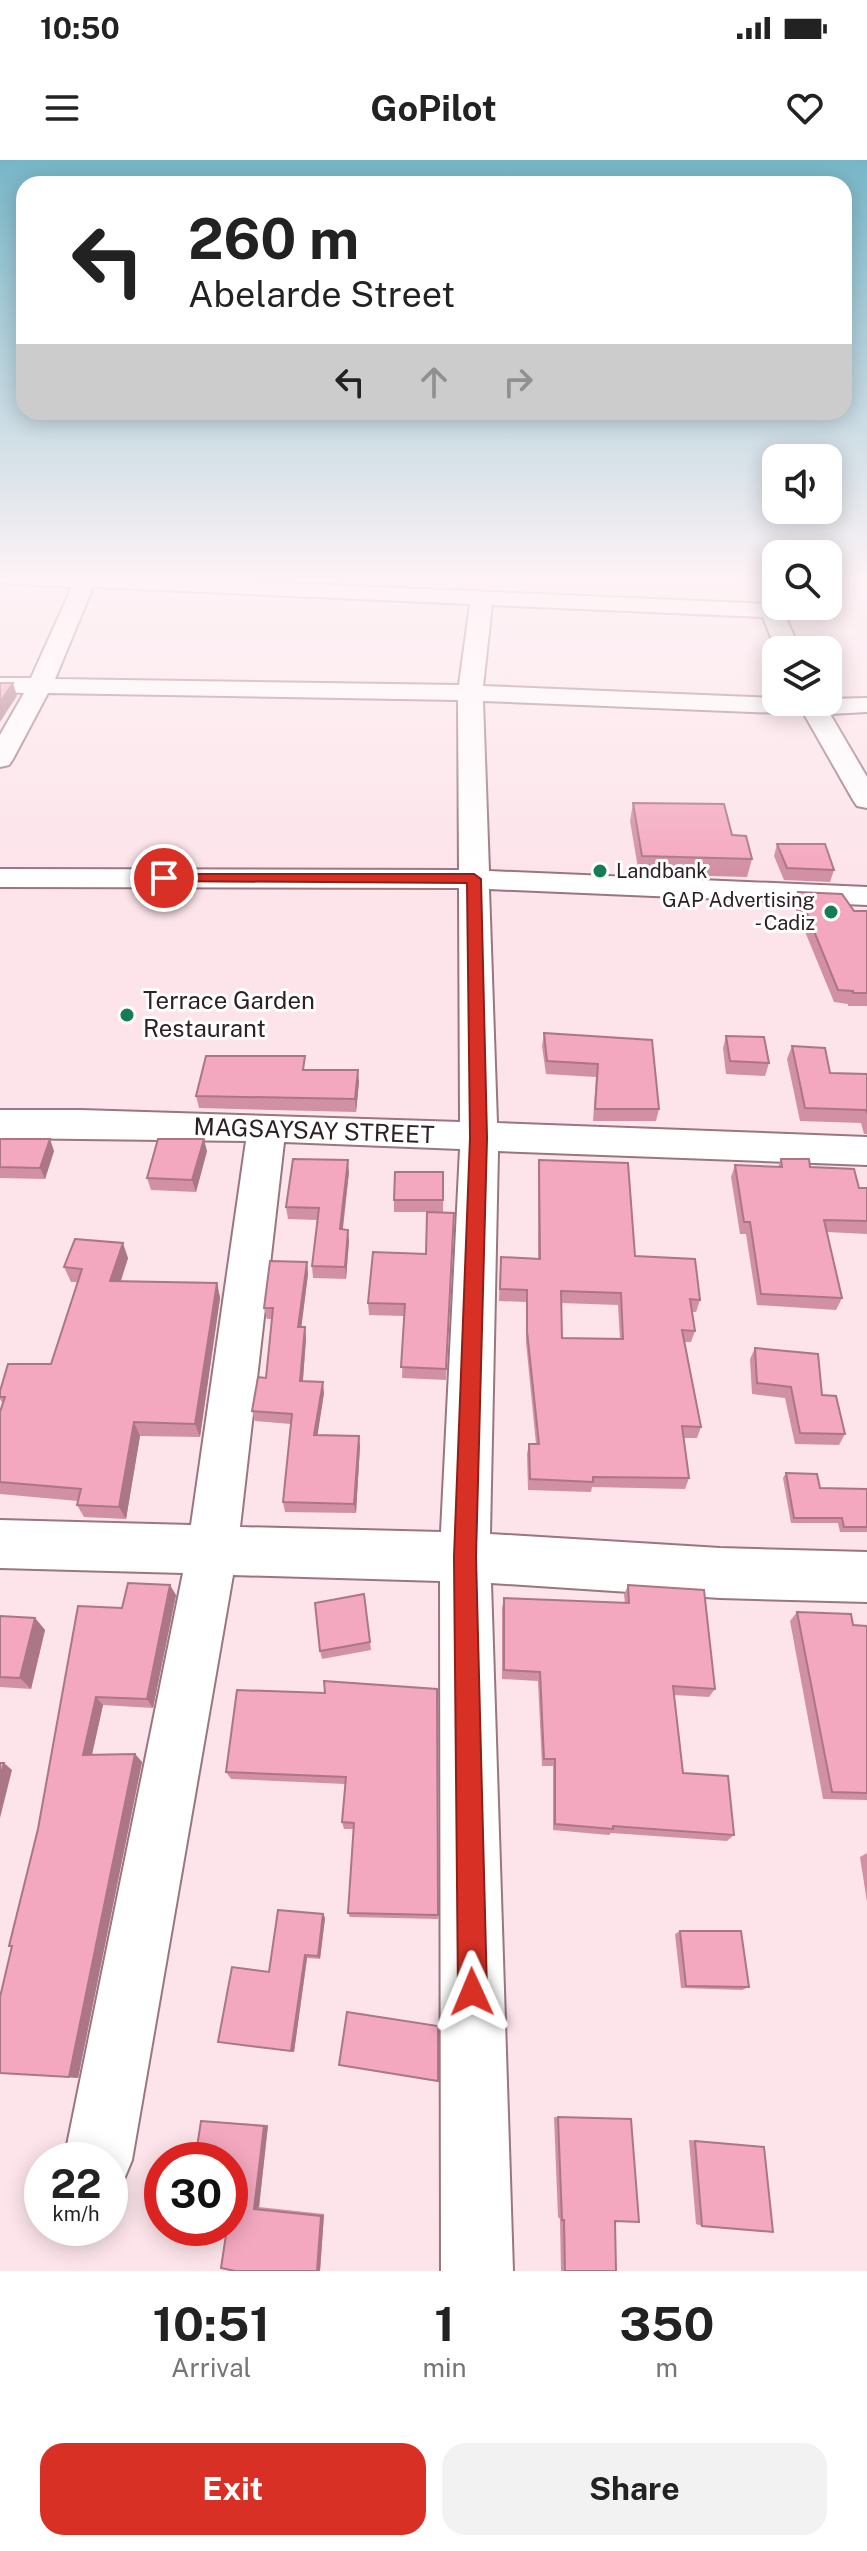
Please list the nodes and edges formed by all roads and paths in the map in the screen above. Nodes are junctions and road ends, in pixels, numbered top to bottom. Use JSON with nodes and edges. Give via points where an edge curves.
{"nodes":[{"id":1,"x":45,"y":675,"type":"edge"},
{"id":2,"x":472,"y":675,"type":"edge"},
{"id":3,"x":0,"y":685,"type":"edge"},
{"id":4,"x":40,"y":686,"type":"junction"},
{"id":5,"x":470,"y":693,"type":"junction"},
{"id":6,"x":762,"y":702,"type":"edge"},
{"id":7,"x":842,"y":705,"type":"edge"},
{"id":8,"x":867,"y":705,"type":"edge"},
{"id":9,"x":818,"y":716,"type":"edge"},
{"id":10,"x":0,"y":759,"type":"edge"},
{"id":11,"x":867,"y":800,"type":"edge"},
{"id":12,"x":0,"y":878,"type":"edge"},
{"id":13,"x":474,"y":879,"type":"junction"},
{"id":14,"x":867,"y":896,"type":"edge"},
{"id":15,"x":0,"y":1124,"type":"edge"},
{"id":16,"x":267,"y":1128,"type":"junction"},
{"id":17,"x":479,"y":1138,"type":"junction"},
{"id":18,"x":867,"y":1151,"type":"edge"},
{"id":19,"x":0,"y":1544,"type":"edge"},
{"id":20,"x":212,"y":1552,"type":"junction"},
{"id":21,"x":465,"y":1557,"type":"junction"},
{"id":22,"x":867,"y":1577,"type":"edge"},
{"id":23,"x":101,"y":2142,"type":"edge"},
{"id":24,"x":477,"y":2271,"type":"edge"}],
"edges":[{"from":1,"to":4,"type":"street"},
{"from":2,"to":5,"type":"street"},
{"from":3,"to":4,"type":"street"},
{"from":4,"to":5,"type":"street"},
{"from":4,"to":10,"type":"street"},
{"from":5,"to":6,"type":"street"},
{"from":5,"to":13,"type":"street"},
{"from":7,"to":8,"type":"street"},
{"from":9,"to":11,"type":"street"},
{"from":12,"to":13,"type":"street"},
{"from":13,"to":14,"type":"street"},
{"from":13,"to":17,"type":"street"},
{"from":15,"to":16,"type":"street","name":"MAGSAYSAY STREET"},
{"from":16,"to":17,"type":"street","name":"MAGSAYSAY STREET"},
{"from":16,"to":20,"type":"street"},
{"from":17,"to":18,"type":"street","name":"MAGSAYSAY STREET"},
{"from":17,"to":21,"type":"street"},
{"from":19,"to":20,"type":"street"},
{"from":20,"to":21,"type":"street"},
{"from":20,"to":23,"type":"street"},
{"from":21,"to":22,"type":"street"},
{"from":21,"to":24,"type":"street"}]}
